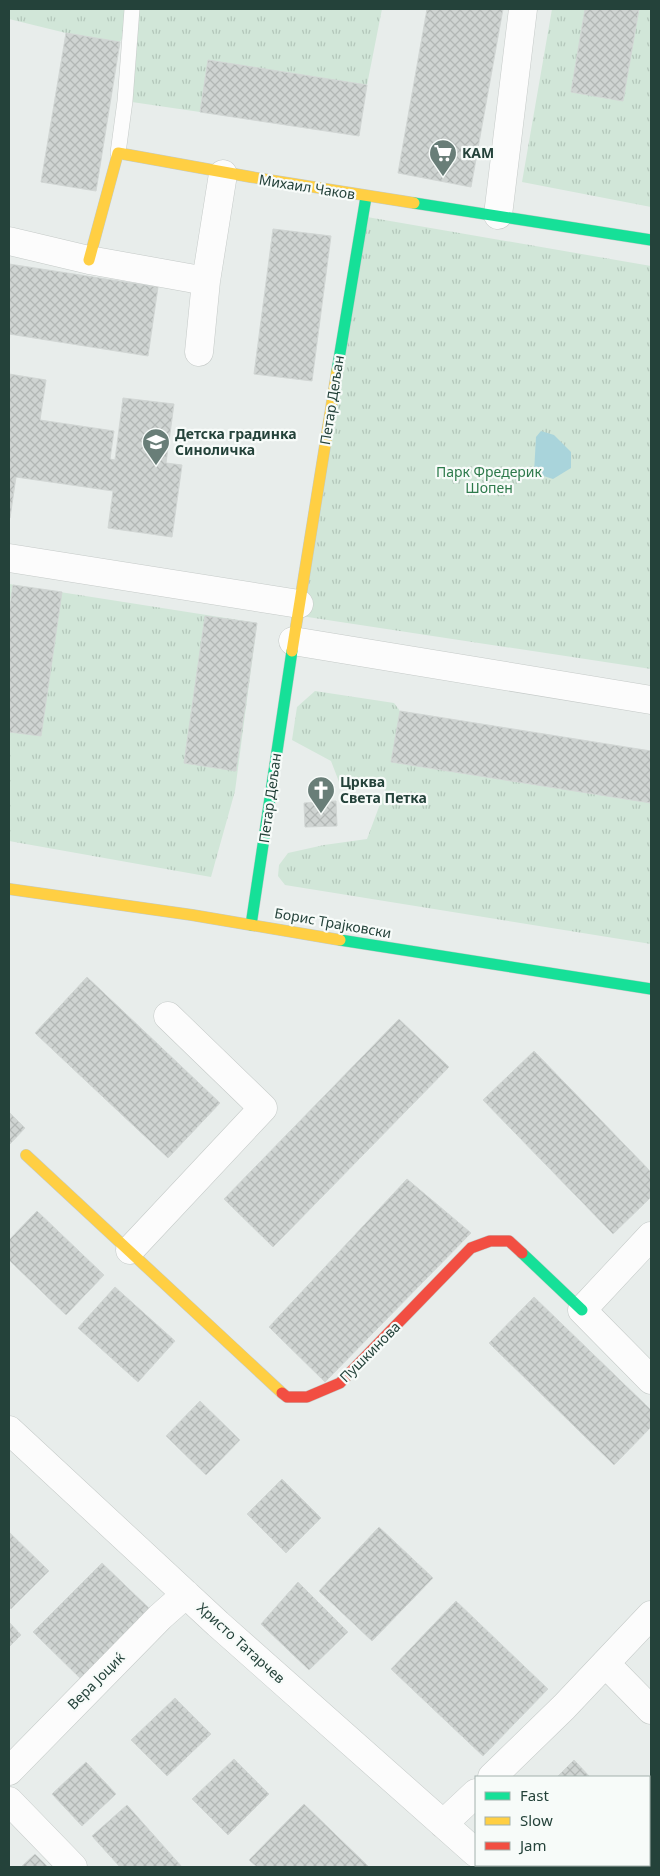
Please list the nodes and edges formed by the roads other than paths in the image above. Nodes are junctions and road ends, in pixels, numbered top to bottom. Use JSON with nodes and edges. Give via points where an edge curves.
{"nodes":[{"id":1,"x":132,"y":9,"type":"edge"},
{"id":2,"x":523,"y":9,"type":"edge"},
{"id":3,"x":118,"y":153,"type":"junction"},
{"id":4,"x":222,"y":174,"type":"junction"},
{"id":5,"x":366,"y":197,"type":"junction"},
{"id":6,"x":498,"y":215,"type":"junction"},
{"id":7,"x":651,"y":240,"type":"edge"},
{"id":8,"x":9,"y":241,"type":"edge"},
{"id":9,"x":89,"y":260,"type":"junction"},
{"id":10,"x":206,"y":280,"type":"junction"},
{"id":11,"x":198,"y":352,"type":"dead end"},
{"id":12,"x":9,"y":558,"type":"edge"},
{"id":13,"x":299,"y":604,"type":"junction"},
{"id":14,"x":293,"y":641,"type":"junction"},
{"id":15,"x":651,"y":700,"type":"edge"},
{"id":16,"x":9,"y":889,"type":"edge"},
{"id":17,"x":251,"y":925,"type":"junction"},
{"id":18,"x":651,"y":989,"type":"edge"},
{"id":19,"x":168,"y":1016,"type":"dead end"},
{"id":20,"x":26,"y":1155,"type":"dead end"},
{"id":21,"x":651,"y":1236,"type":"edge"},
{"id":22,"x":130,"y":1250,"type":"junction"},
{"id":23,"x":582,"y":1310,"type":"junction"},
{"id":24,"x":651,"y":1380,"type":"edge"},
{"id":25,"x":9,"y":1430,"type":"edge"},
{"id":26,"x":186,"y":1594,"type":"junction"},
{"id":27,"x":651,"y":1615,"type":"edge"},
{"id":28,"x":606,"y":1664,"type":"junction"},
{"id":29,"x":651,"y":1710,"type":"edge"},
{"id":30,"x":9,"y":1770,"type":"edge"},
{"id":31,"x":493,"y":1776,"type":"edge"},
{"id":32,"x":475,"y":1794,"type":"edge"},
{"id":33,"x":9,"y":1801,"type":"edge"},
{"id":34,"x":443,"y":1824,"type":"junction"},
{"id":35,"x":475,"y":1852,"type":"edge"},
{"id":36,"x":73,"y":1867,"type":"edge"}],
"edges":[{"from":1,"to":3,"type":"lane"},
{"from":2,"to":6,"type":"street"},
{"from":3,"to":4,"type":"street","name":"Михаил Чаков"},
{"from":3,"to":9,"type":"street"},
{"from":4,"to":5,"type":"street","name":"Михаил Чаков"},
{"from":4,"to":10,"type":"street"},
{"from":5,"to":6,"type":"street","name":"Михаил Чаков"},
{"from":5,"to":13,"type":"street","name":"Петар Дељан"},
{"from":6,"to":7,"type":"street","name":"Михаил Чаков"},
{"from":8,"to":9,"type":"street"},
{"from":9,"to":10,"type":"street"},
{"from":10,"to":11,"type":"street"},
{"from":12,"to":13,"type":"street"},
{"from":13,"to":14,"type":"street","name":"Петар Дељан"},
{"from":14,"to":15,"type":"street"},
{"from":14,"to":17,"type":"street","name":"Петар Дељан"},
{"from":16,"to":17,"type":"street","name":"Борис Трајковски"},
{"from":17,"to":18,"type":"street","name":"Борис Трајковски"},
{"from":19,"to":22,"type":"street","via":[[263,1108]]},
{"from":20,"to":22,"type":"street","name":"Пушкинова"},
{"from":21,"to":23,"type":"street"},
{"from":22,"to":23,"type":"street","name":"Пушкинова","via":[[287,1397],[307,1397],[340,1383],[471,1248],[490,1241],[509,1241]]},
{"from":23,"to":24,"type":"street","name":"Пушкинова"},
{"from":25,"to":26,"type":"street","name":"Христо Татарчев"},
{"from":26,"to":30,"type":"street","name":"Вера Јоциќ"},
{"from":26,"to":34,"type":"street","name":"Христо Татарчев"},
{"from":27,"to":28,"type":"street"},
{"from":28,"to":29,"type":"street"},
{"from":28,"to":31,"type":"street"},
{"from":32,"to":34,"type":"street"},
{"from":33,"to":36,"type":"street"},
{"from":34,"to":35,"type":"street","name":"Христо Татарчев"}]}
